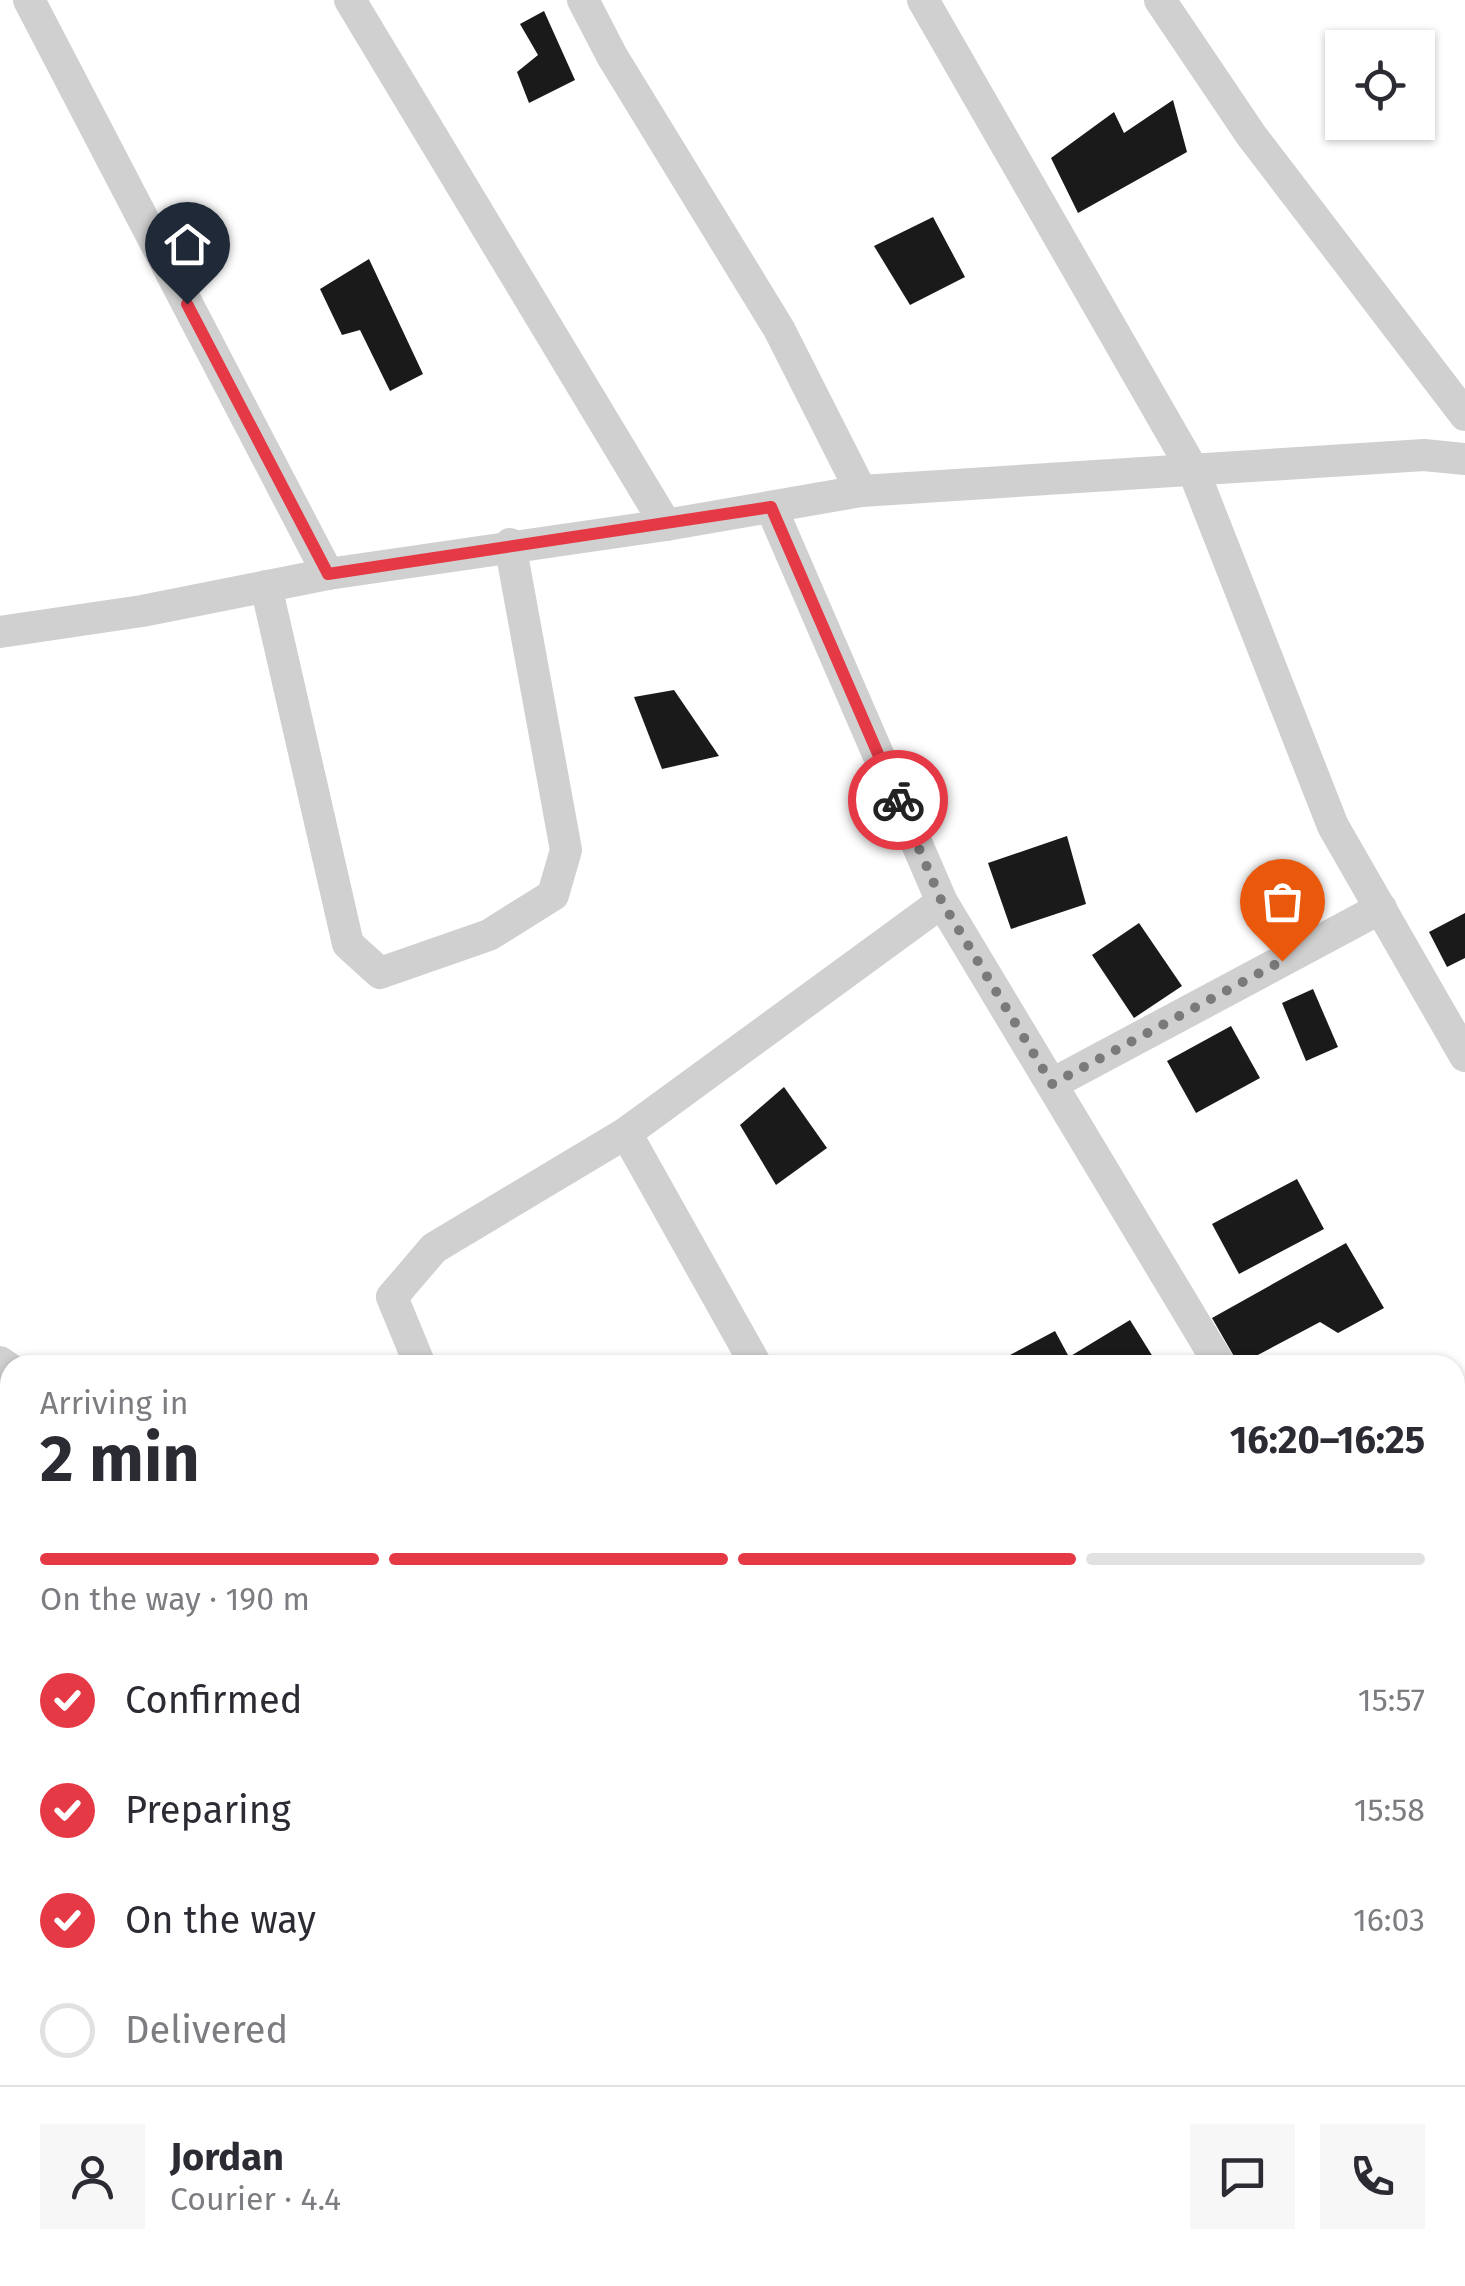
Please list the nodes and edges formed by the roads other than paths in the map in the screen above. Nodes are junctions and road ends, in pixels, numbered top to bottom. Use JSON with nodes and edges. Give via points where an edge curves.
{"nodes":[{"id":1,"x":29,"y":0,"type":"edge"},
{"id":2,"x":350,"y":0,"type":"edge"},
{"id":3,"x":584,"y":0,"type":"edge"},
{"id":4,"x":923,"y":0,"type":"edge"},
{"id":5,"x":1160,"y":0,"type":"edge"},
{"id":6,"x":1465,"y":416,"type":"edge"},
{"id":7,"x":1465,"y":459,"type":"edge"},
{"id":8,"x":1194,"y":472,"type":"junction"},
{"id":9,"x":861,"y":491,"type":"junction"},
{"id":10,"x":771,"y":507,"type":"junction"},
{"id":11,"x":666,"y":526,"type":"junction"},
{"id":12,"x":510,"y":544,"type":"junction"},
{"id":13,"x":328,"y":574,"type":"junction"},
{"id":14,"x":266,"y":586,"type":"junction"},
{"id":15,"x":0,"y":632,"type":"edge"},
{"id":16,"x":942,"y":902,"type":"junction"},
{"id":17,"x":1381,"y":908,"type":"junction"},
{"id":18,"x":1465,"y":1056,"type":"edge"},
{"id":19,"x":1052,"y":1084,"type":"junction"},
{"id":20,"x":626,"y":1133,"type":"junction"},
{"id":21,"x":416,"y":1355,"type":"edge"},
{"id":22,"x":750,"y":1355,"type":"edge"},
{"id":23,"x":1214,"y":1355,"type":"edge"}],
"edges":[{"from":1,"to":13,"type":"street"},
{"from":2,"to":11,"type":"street"},
{"from":3,"to":9,"type":"street","via":[[779,329]]},
{"from":4,"to":8,"type":"street"},
{"from":5,"to":6,"type":"street","via":[[1252,135]]},
{"from":7,"to":8,"type":"street","via":[[1424,454]]},
{"from":8,"to":9,"type":"street"},
{"from":8,"to":17,"type":"street","via":[[1334,826]]},
{"from":9,"to":10,"type":"street"},
{"from":10,"to":11,"type":"street"},
{"from":10,"to":16,"type":"street"},
{"from":11,"to":12,"type":"street"},
{"from":12,"to":13,"type":"street"},
{"from":12,"to":14,"type":"street","via":[[566,850],[553,896],[489,935],[380,973],[348,944]]},
{"from":13,"to":14,"type":"street"},
{"from":14,"to":15,"type":"street"},
{"from":16,"to":19,"type":"street"},
{"from":16,"to":20,"type":"street"},
{"from":17,"to":18,"type":"street"},
{"from":17,"to":19,"type":"street"},
{"from":19,"to":23,"type":"street"},
{"from":20,"to":21,"type":"street","via":[[434,1248],[392,1297]]},
{"from":20,"to":22,"type":"street"}]}
